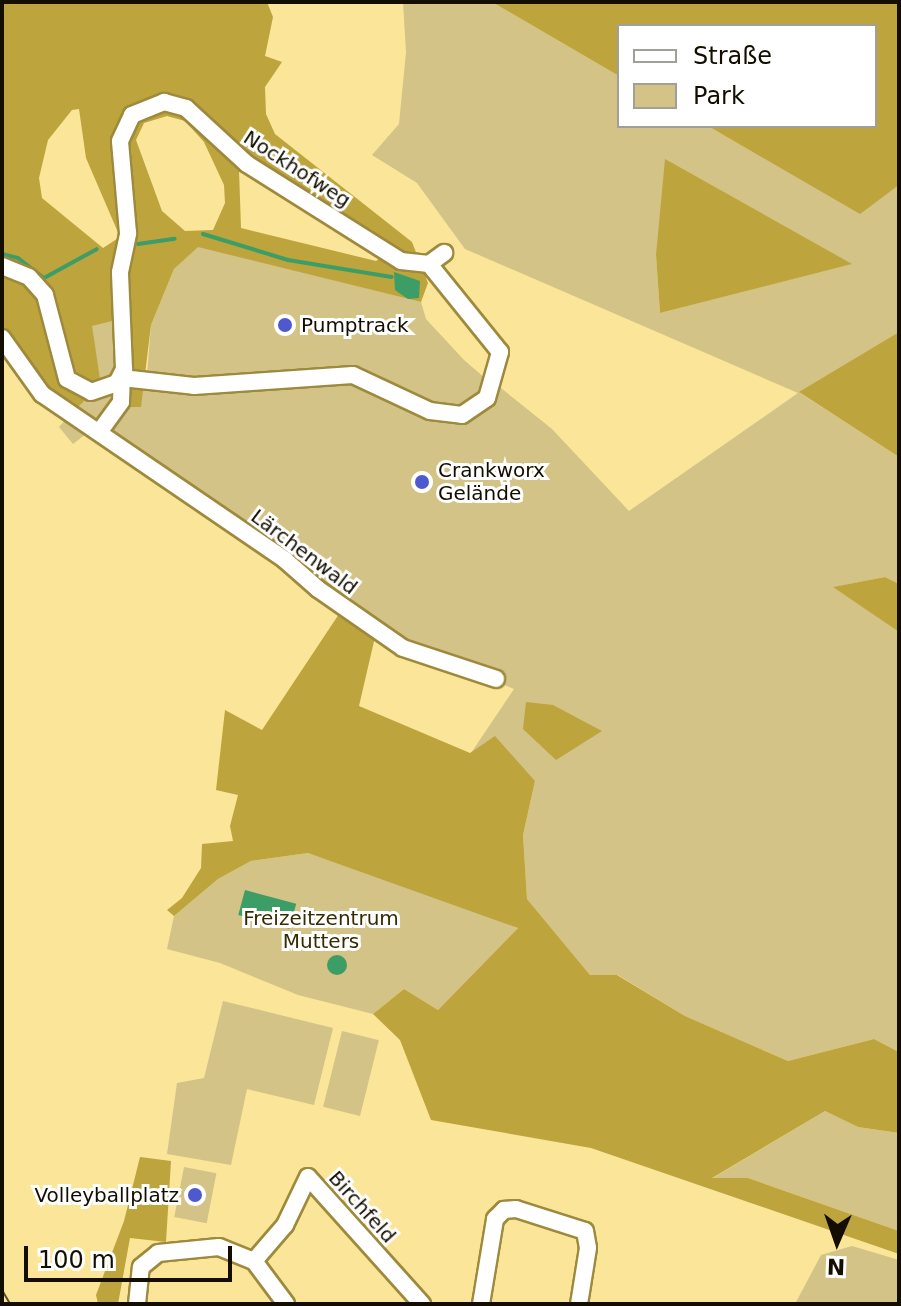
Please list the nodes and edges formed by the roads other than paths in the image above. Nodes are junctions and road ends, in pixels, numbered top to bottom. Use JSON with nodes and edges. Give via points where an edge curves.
{"nodes":[{"id":1,"x":444,"y":253,"type":"dead end"},
{"id":2,"x":429,"y":264,"type":"junction"},
{"id":3,"x":2,"y":266,"type":"edge"},
{"id":4,"x":2,"y":338,"type":"edge"},
{"id":5,"x":122,"y":378,"type":"junction"},
{"id":6,"x":100,"y":431,"type":"junction"},
{"id":7,"x":496,"y":679,"type":"dead end"},
{"id":8,"x":254,"y":1261,"type":"junction"},
{"id":9,"x":137,"y":1304,"type":"edge"},
{"id":10,"x":286,"y":1304,"type":"edge"},
{"id":11,"x":422,"y":1304,"type":"edge"},
{"id":12,"x":481,"y":1304,"type":"edge"},
{"id":13,"x":579,"y":1304,"type":"edge"}],
"edges":[{"from":1,"to":2,"type":"street"},
{"from":2,"to":5,"type":"street","via":[[496,342],[500,361],[487,398],[475,410],[455,415],[430,411],[353,375],[194,386]]},
{"from":2,"to":5,"type":"street","name":"Nockhofweg","via":[[401,261],[247,164],[186,108],[150,104],[127,121],[120,141],[128,205],[120,272]]},
{"from":3,"to":5,"type":"street","via":[[29,277],[45,295],[59,362],[72,384],[97,392]]},
{"from":4,"to":6,"type":"street","name":"Lärchenwald","via":[[42,394]]},
{"from":5,"to":6,"type":"street","via":[[121,402]]},
{"from":6,"to":7,"type":"street","name":"Lärchenwald","via":[[403,648]]},
{"from":8,"to":9,"type":"street","via":[[219,1247],[158,1253],[141,1267]]},
{"from":8,"to":10,"type":"street"},
{"from":8,"to":11,"type":"street","name":"Birchfeld","via":[[285,1225],[308,1177]]},
{"from":12,"to":13,"type":"street","via":[[495,1219],[510,1209],[585,1231],[588,1248]]}]}
